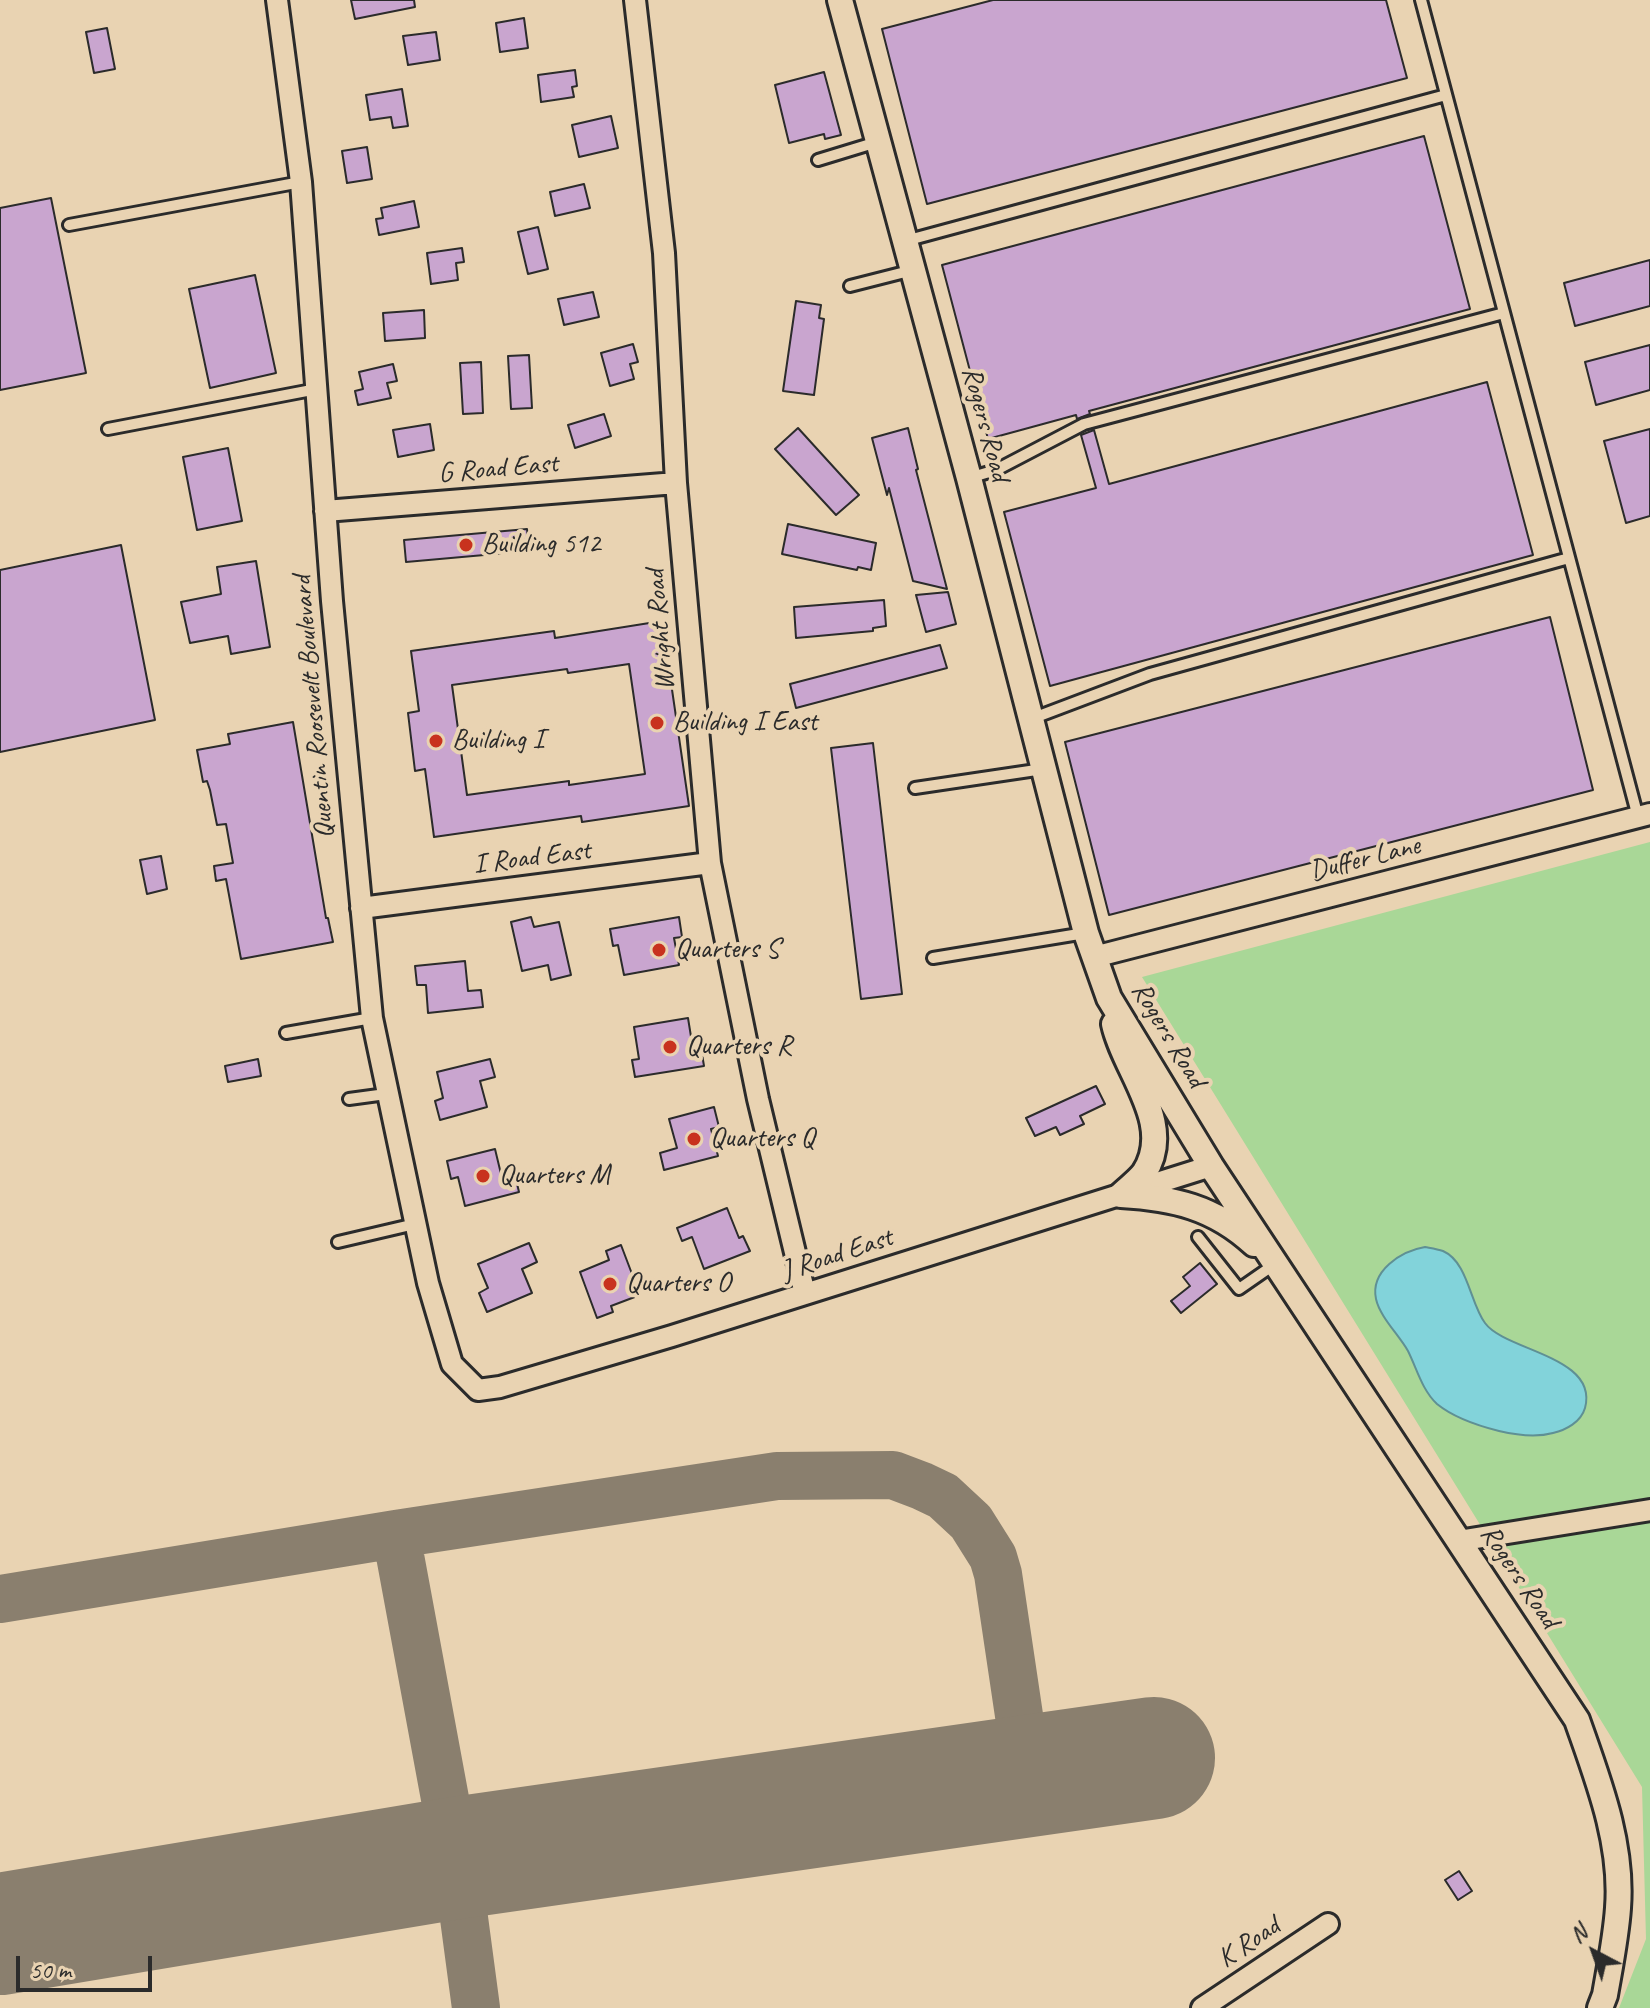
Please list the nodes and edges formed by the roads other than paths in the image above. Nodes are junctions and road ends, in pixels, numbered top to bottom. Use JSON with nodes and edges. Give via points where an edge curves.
{"nodes":[{"id":1,"x":277,"y":0,"type":"edge"},
{"id":2,"x":635,"y":0,"type":"edge"},
{"id":3,"x":840,"y":0,"type":"edge"},
{"id":4,"x":1421,"y":0,"type":"edge"},
{"id":5,"x":1446,"y":95,"type":"junction"},
{"id":6,"x":878,"y":141,"type":"junction"},
{"id":7,"x":818,"y":160,"type":"dead end"},
{"id":8,"x":301,"y":182,"type":"junction"},
{"id":9,"x":69,"y":225,"type":"dead end"},
{"id":10,"x":905,"y":241,"type":"junction"},
{"id":11,"x":913,"y":270,"type":"junction"},
{"id":12,"x":850,"y":286,"type":"dead end"},
{"id":13,"x":1504,"y":313,"type":"junction"},
{"id":14,"x":317,"y":389,"type":"junction"},
{"id":15,"x":108,"y":429,"type":"dead end"},
{"id":16,"x":969,"y":478,"type":"junction"},
{"id":17,"x":676,"y":483,"type":"junction"},
{"id":18,"x":325,"y":511,"type":"junction"},
{"id":19,"x":1569,"y":558,"type":"junction"},
{"id":20,"x":1029,"y":720,"type":"junction"},
{"id":21,"x":1043,"y":769,"type":"junction"},
{"id":22,"x":915,"y":788,"type":"dead end"},
{"id":23,"x":1644,"y":816,"type":"edge"},
{"id":24,"x":710,"y":863,"type":"junction"},
{"id":25,"x":361,"y":908,"type":"junction"},
{"id":26,"x":1086,"y":933,"type":"junction"},
{"id":27,"x":1094,"y":957,"type":"junction"},
{"id":28,"x":933,"y":958,"type":"dead end"},
{"id":29,"x":1109,"y":998,"type":"junction"},
{"id":30,"x":372,"y":1018,"type":"junction"},
{"id":31,"x":286,"y":1033,"type":"dead end"},
{"id":32,"x":386,"y":1094,"type":"junction"},
{"id":33,"x":349,"y":1099,"type":"dead end"},
{"id":34,"x":1211,"y":1166,"type":"junction"},
{"id":35,"x":1121,"y":1195,"type":"junction"},
{"id":36,"x":415,"y":1224,"type":"junction"},
{"id":37,"x":1198,"y":1237,"type":"dead end"},
{"id":38,"x":338,"y":1242,"type":"dead end"},
{"id":39,"x":1275,"y":1264,"type":"junction"},
{"id":40,"x":805,"y":1294,"type":"junction"},
{"id":41,"x":478,"y":1390,"type":"joint"},
{"id":42,"x":1650,"y":1510,"type":"edge"},
{"id":43,"x":1458,"y":1541,"type":"junction"},
{"id":44,"x":1328,"y":1924,"type":"dead end"},
{"id":45,"x":1202,"y":2008,"type":"edge"},
{"id":46,"x":1600,"y":2008,"type":"edge"}],
"edges":[{"from":1,"to":8,"type":"street","name":"Quentin Roosevelt Boulevard"},
{"from":2,"to":17,"type":"street","name":"Wright Road","via":[[664,253]]},
{"from":3,"to":6,"type":"street","name":"Rogers Road"},
{"from":4,"to":5,"type":"lane"},
{"from":5,"to":10,"type":"lane"},
{"from":5,"to":13,"type":"lane"},
{"from":6,"to":7,"type":"lane"},
{"from":6,"to":10,"type":"street","name":"Rogers Road"},
{"from":8,"to":9,"type":"lane"},
{"from":8,"to":14,"type":"street","name":"Quentin Roosevelt Boulevard"},
{"from":10,"to":11,"type":"street","name":"Rogers Road"},
{"from":11,"to":12,"type":"lane"},
{"from":11,"to":16,"type":"street","name":"Rogers Road"},
{"from":13,"to":16,"type":"lane","via":[[1084,424],[996,470]]},
{"from":13,"to":19,"type":"lane"},
{"from":14,"to":15,"type":"lane"},
{"from":14,"to":18,"type":"street","name":"Quentin Roosevelt Boulevard"},
{"from":16,"to":20,"type":"street","name":"Rogers Road"},
{"from":17,"to":18,"type":"street","name":"G Road East"},
{"from":17,"to":24,"type":"street","name":"Wright Road"},
{"from":18,"to":25,"type":"street","name":"Quentin Roosevelt Boulevard"},
{"from":19,"to":20,"type":"lane","via":[[1150,674]]},
{"from":19,"to":23,"type":"lane"},
{"from":20,"to":21,"type":"street","name":"Rogers Road"},
{"from":21,"to":22,"type":"lane"},
{"from":21,"to":26,"type":"street","name":"Rogers Road"},
{"from":23,"to":27,"type":"street","name":"Duffer Lane"},
{"from":24,"to":25,"type":"street","name":"I Road East"},
{"from":24,"to":40,"type":"street","name":"Wright Road"},
{"from":25,"to":30,"type":"street","name":"Quentin Roosevelt Boulevard"},
{"from":26,"to":27,"type":"street","name":"Rogers Road"},
{"from":26,"to":28,"type":"lane"},
{"from":27,"to":29,"type":"street","name":"Rogers Road"},
{"from":29,"to":34,"type":"street","name":"Rogers Road"},
{"from":29,"to":35,"type":"street","via":[[1118,1044],[1149,1108],[1155,1136],[1142,1175]]},
{"from":30,"to":31,"type":"lane"},
{"from":30,"to":32,"type":"street","name":"Quentin Roosevelt Boulevard"},
{"from":32,"to":33,"type":"lane"},
{"from":32,"to":36,"type":"street","name":"Quentin Roosevelt Boulevard"},
{"from":34,"to":35,"type":"street","name":"J Road East"},
{"from":34,"to":39,"type":"street","name":"Rogers Road"},
{"from":35,"to":39,"type":"street","via":[[1163,1198],[1209,1214],[1229,1223]]},
{"from":35,"to":40,"type":"street","name":"J Road East"},
{"from":36,"to":38,"type":"lane"},
{"from":36,"to":41,"type":"street","name":"Quentin Roosevelt Boulevard","via":[[452,1364]]},
{"from":37,"to":39,"type":"lane","via":[[1239,1289]]},
{"from":39,"to":43,"type":"street","name":"Rogers Road"},
{"from":40,"to":41,"type":"street","name":"J Road East"},
{"from":42,"to":43,"type":"street"},
{"from":43,"to":46,"type":"street","name":"Rogers Road","via":[[1577,1720],[1606,1803],[1618,1906]]},
{"from":44,"to":45,"type":"street","name":"K Road"}]}
